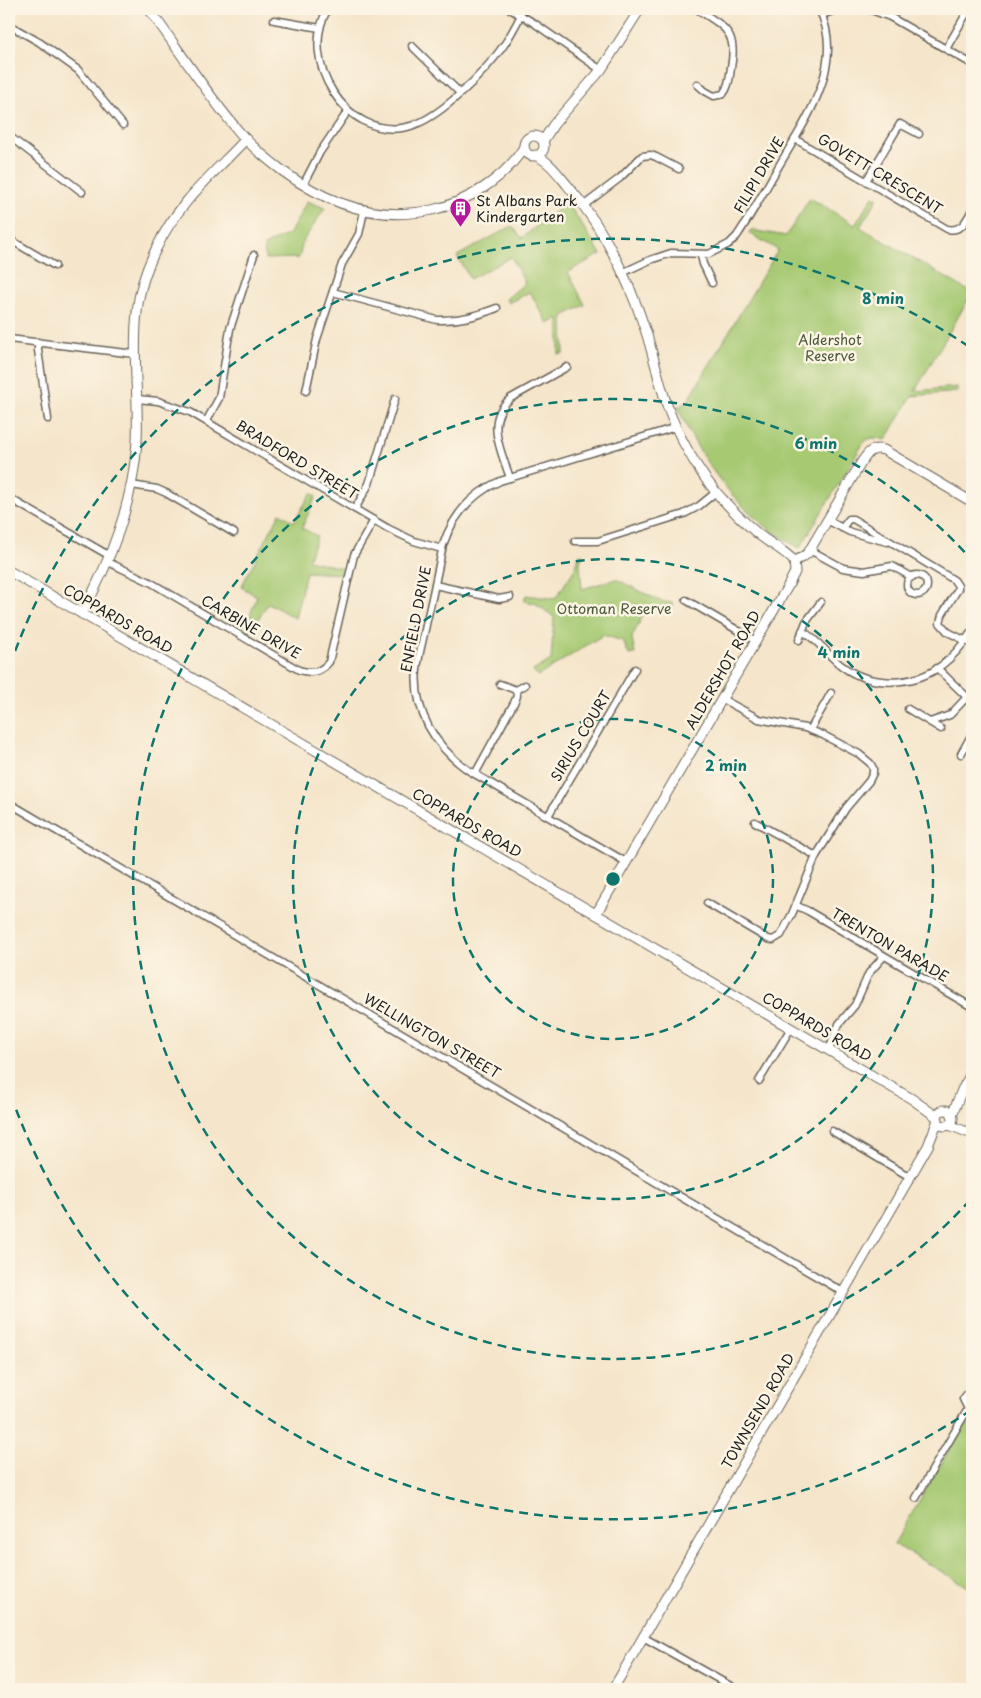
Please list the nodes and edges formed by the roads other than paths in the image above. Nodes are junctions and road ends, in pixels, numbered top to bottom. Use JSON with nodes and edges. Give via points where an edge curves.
{"nodes":[{"id":1,"x":148,"y":9,"type":"edge"},
{"id":2,"x":328,"y":9,"type":"edge"},
{"id":3,"x":510,"y":9,"type":"edge"},
{"id":4,"x":640,"y":9,"type":"edge"},
{"id":5,"x":697,"y":9,"type":"edge"},
{"id":6,"x":838,"y":9,"type":"edge"},
{"id":7,"x":869,"y":9,"type":"edge"},
{"id":8,"x":969,"y":9,"type":"edge"},
{"id":9,"x":820,"y":12,"type":"edge"},
{"id":10,"x":521,"y":15,"type":"junction"},
{"id":11,"x":274,"y":20,"type":"dead end"},
{"id":12,"x":9,"y":26,"type":"edge"},
{"id":13,"x":320,"y":28,"type":"junction"},
{"id":14,"x":412,"y":46,"type":"dead end"},
{"id":15,"x":946,"y":49,"type":"junction"},
{"id":16,"x":972,"y":64,"type":"edge"},
{"id":17,"x":601,"y":70,"type":"junction"},
{"id":18,"x":697,"y":84,"type":"dead end"},
{"id":19,"x":460,"y":93,"type":"junction"},
{"id":20,"x":348,"y":111,"type":"junction"},
{"id":21,"x":554,"y":124,"type":"junction"},
{"id":22,"x":123,"y":125,"type":"dead end"},
{"id":23,"x":919,"y":134,"type":"dead end"},
{"id":24,"x":9,"y":136,"type":"edge"},
{"id":25,"x":535,"y":136,"type":"junction"},
{"id":26,"x":795,"y":139,"type":"junction"},
{"id":27,"x":246,"y":140,"type":"junction"},
{"id":28,"x":543,"y":145,"type":"junction"},
{"id":29,"x":524,"y":147,"type":"junction"},
{"id":30,"x":533,"y":155,"type":"junction"},
{"id":31,"x":513,"y":163,"type":"junction"},
{"id":32,"x":552,"y":168,"type":"junction"},
{"id":33,"x":679,"y":169,"type":"dead end"},
{"id":34,"x":866,"y":181,"type":"junction"},
{"id":35,"x":303,"y":185,"type":"junction"},
{"id":36,"x":82,"y":192,"type":"dead end"},
{"id":37,"x":583,"y":206,"type":"junction"},
{"id":38,"x":972,"y":210,"type":"edge"},
{"id":39,"x":364,"y":211,"type":"junction"},
{"id":40,"x":9,"y":239,"type":"edge"},
{"id":41,"x":254,"y":255,"type":"dead end"},
{"id":42,"x":701,"y":255,"type":"junction"},
{"id":43,"x":55,"y":266,"type":"dead end"},
{"id":44,"x":622,"y":274,"type":"junction"},
{"id":45,"x":712,"y":283,"type":"dead end"},
{"id":46,"x":333,"y":292,"type":"junction"},
{"id":47,"x":497,"y":308,"type":"dead end"},
{"id":48,"x":9,"y":339,"type":"edge"},
{"id":49,"x":38,"y":342,"type":"junction"},
{"id":50,"x":135,"y":354,"type":"junction"},
{"id":51,"x":567,"y":367,"type":"dead end"},
{"id":52,"x":306,"y":391,"type":"dead end"},
{"id":53,"x":395,"y":399,"type":"dead end"},
{"id":54,"x":137,"y":400,"type":"junction"},
{"id":55,"x":48,"y":419,"type":"dead end"},
{"id":56,"x":207,"y":420,"type":"junction"},
{"id":57,"x":676,"y":428,"type":"junction"},
{"id":58,"x":510,"y":478,"type":"junction"},
{"id":59,"x":131,"y":484,"type":"junction"},
{"id":60,"x":716,"y":492,"type":"junction"},
{"id":61,"x":9,"y":498,"type":"edge"},
{"id":62,"x":972,"y":502,"type":"edge"},
{"id":63,"x":355,"y":509,"type":"junction"},
{"id":64,"x":374,"y":520,"type":"junction"},
{"id":65,"x":827,"y":520,"type":"junction"},
{"id":66,"x":842,"y":528,"type":"junction"},
{"id":67,"x":872,"y":531,"type":"junction"},
{"id":68,"x":234,"y":533,"type":"dead end"},
{"id":69,"x":868,"y":537,"type":"junction"},
{"id":70,"x":574,"y":541,"type":"dead end"},
{"id":71,"x":891,"y":543,"type":"junction"},
{"id":72,"x":442,"y":549,"type":"junction"},
{"id":73,"x":810,"y":550,"type":"junction"},
{"id":74,"x":109,"y":559,"type":"junction"},
{"id":75,"x":794,"y":561,"type":"junction"},
{"id":76,"x":9,"y":571,"type":"edge"},
{"id":77,"x":912,"y":577,"type":"dead end"},
{"id":78,"x":435,"y":585,"type":"junction"},
{"id":79,"x":510,"y":597,"type":"dead end"},
{"id":80,"x":686,"y":600,"type":"dead end"},
{"id":81,"x":820,"y":602,"type":"dead end"},
{"id":82,"x":82,"y":614,"type":"junction"},
{"id":83,"x":802,"y":631,"type":"junction"},
{"id":84,"x":972,"y":631,"type":"edge"},
{"id":85,"x":799,"y":640,"type":"dead end"},
{"id":86,"x":756,"y":641,"type":"junction"},
{"id":87,"x":965,"y":641,"type":"junction"},
{"id":88,"x":972,"y":644,"type":"edge"},
{"id":89,"x":636,"y":668,"type":"dead end"},
{"id":90,"x":937,"y":668,"type":"junction"},
{"id":91,"x":500,"y":684,"type":"dead end"},
{"id":92,"x":525,"y":685,"type":"dead end"},
{"id":93,"x":516,"y":690,"type":"junction"},
{"id":94,"x":831,"y":693,"type":"dead end"},
{"id":95,"x":722,"y":699,"type":"junction"},
{"id":96,"x":970,"y":699,"type":"edge"},
{"id":97,"x":908,"y":709,"type":"dead end"},
{"id":98,"x":930,"y":722,"type":"junction"},
{"id":99,"x":941,"y":729,"type":"dead end"},
{"id":100,"x":810,"y":730,"type":"junction"},
{"id":101,"x":972,"y":734,"type":"edge"},
{"id":102,"x":961,"y":754,"type":"dead end"},
{"id":103,"x":474,"y":774,"type":"junction"},
{"id":104,"x":9,"y":803,"type":"edge"},
{"id":105,"x":548,"y":816,"type":"junction"},
{"id":106,"x":756,"y":822,"type":"dead end"},
{"id":107,"x":816,"y":856,"type":"junction"},
{"id":108,"x":626,"y":862,"type":"junction"},
{"id":109,"x":707,"y":903,"type":"dead end"},
{"id":110,"x":795,"y":905,"type":"junction"},
{"id":111,"x":596,"y":914,"type":"junction"},
{"id":112,"x":884,"y":956,"type":"junction"},
{"id":113,"x":972,"y":1007,"type":"edge"},
{"id":114,"x":791,"y":1028,"type":"junction"},
{"id":115,"x":828,"y":1050,"type":"junction"},
{"id":116,"x":972,"y":1072,"type":"edge"},
{"id":117,"x":759,"y":1081,"type":"dead end"},
{"id":118,"x":945,"y":1118,"type":"junction"},
{"id":119,"x":832,"y":1131,"type":"dead end"},
{"id":120,"x":972,"y":1133,"type":"edge"},
{"id":121,"x":910,"y":1177,"type":"junction"},
{"id":122,"x":843,"y":1292,"type":"junction"},
{"id":123,"x":972,"y":1388,"type":"edge"},
{"id":124,"x":972,"y":1402,"type":"edge"},
{"id":125,"x":968,"y":1408,"type":"junction"},
{"id":126,"x":916,"y":1498,"type":"dead end"},
{"id":127,"x":643,"y":1637,"type":"junction"},
{"id":128,"x":613,"y":1689,"type":"edge"},
{"id":129,"x":736,"y":1689,"type":"edge"}],
"edges":[{"from":1,"to":27,"type":"street"},
{"from":2,"to":13,"type":"street"},
{"from":3,"to":10,"type":"street"},
{"from":4,"to":17,"type":"street"},
{"from":5,"to":18,"type":"street","via":[[725,29],[734,49],[728,86],[723,94],[714,96]]},
{"from":6,"to":9,"type":"street"},
{"from":7,"to":15,"type":"street","via":[[890,17]]},
{"from":8,"to":15,"type":"street"},
{"from":9,"to":26,"type":"street","name":"FILIPI DRIVE","via":[[828,48],[823,82]]},
{"from":10,"to":17,"type":"street"},
{"from":10,"to":19,"type":"street","via":[[504,44]]},
{"from":11,"to":13,"type":"street"},
{"from":12,"to":22,"type":"street","via":[[68,62]]},
{"from":13,"to":20,"type":"street","via":[[319,52],[325,76],[335,96]]},
{"from":14,"to":19,"type":"street"},
{"from":15,"to":16,"type":"street"},
{"from":17,"to":21,"type":"street"},
{"from":19,"to":20,"type":"street","via":[[425,120],[400,128],[382,128]]},
{"from":20,"to":35,"type":"street","via":[[320,152]]},
{"from":21,"to":25,"type":"street"},
{"from":21,"to":28,"type":"street"},
{"from":23,"to":34,"type":"street","via":[[900,124]]},
{"from":24,"to":36,"type":"street"},
{"from":25,"to":28,"type":"street"},
{"from":25,"to":29,"type":"street","via":[[527,139]]},
{"from":26,"to":34,"type":"street","name":"GOVETT CRESCENT"},
{"from":26,"to":42,"type":"street","name":"FILIPI DRIVE","via":[[737,236],[719,250]]},
{"from":27,"to":35,"type":"street"},
{"from":27,"to":50,"type":"street","via":[[181,207],[157,247],[138,304]]},
{"from":28,"to":30,"type":"street","via":[[540,153]]},
{"from":28,"to":32,"type":"street"},
{"from":29,"to":30,"type":"street"},
{"from":29,"to":31,"type":"street"},
{"from":30,"to":31,"type":"street"},
{"from":30,"to":32,"type":"street"},
{"from":31,"to":39,"type":"street","via":[[470,196],[439,208],[410,214]]},
{"from":32,"to":37,"type":"street"},
{"from":33,"to":37,"type":"street","via":[[656,157],[642,156],[620,178]]},
{"from":34,"to":38,"type":"street","name":"GOVETT CRESCENT","via":[[947,229],[963,226]]},
{"from":35,"to":39,"type":"street","via":[[338,204]]},
{"from":37,"to":44,"type":"street"},
{"from":39,"to":46,"type":"street","via":[[359,234],[342,264]]},
{"from":40,"to":43,"type":"street"},
{"from":41,"to":56,"type":"street","via":[[230,329],[219,398]]},
{"from":42,"to":44,"type":"street","name":"FILIPI DRIVE","via":[[671,253]]},
{"from":42,"to":45,"type":"street"},
{"from":44,"to":57,"type":"street","via":[[645,330]]},
{"from":46,"to":47,"type":"street","via":[[437,320],[470,318]]},
{"from":46,"to":52,"type":"street","via":[[316,339]]},
{"from":48,"to":49,"type":"street"},
{"from":49,"to":50,"type":"street"},
{"from":49,"to":55,"type":"street"},
{"from":50,"to":54,"type":"street"},
{"from":51,"to":58,"type":"street","via":[[511,398],[498,411],[496,433]]},
{"from":53,"to":63,"type":"street","via":[[371,478]]},
{"from":54,"to":56,"type":"street","name":"BRADFORD STREET","via":[[158,401]]},
{"from":54,"to":59,"type":"street","via":[[137,442]]},
{"from":56,"to":63,"type":"street","name":"BRADFORD STREET"},
{"from":57,"to":58,"type":"street","name":"ENFIELD DRIVE"},
{"from":57,"to":60,"type":"street"},
{"from":58,"to":72,"type":"street","name":"ENFIELD DRIVE","via":[[486,488],[466,504],[450,526]]},
{"from":59,"to":68,"type":"street","via":[[166,493]]},
{"from":59,"to":74,"type":"street"},
{"from":60,"to":70,"type":"street","via":[[684,514],[598,541]]},
{"from":60,"to":75,"type":"street","via":[[758,534]]},
{"from":61,"to":74,"type":"street","name":"CARBINE DRIVE"},
{"from":62,"to":65,"type":"street","via":[[876,448],[865,456]]},
{"from":63,"to":64,"type":"street","name":"BRADFORD STREET"},
{"from":64,"to":72,"type":"street","name":"BRADFORD STREET","via":[[401,535]]},
{"from":64,"to":74,"type":"street","name":"CARBINE DRIVE","via":[[354,555],[329,662],[314,672],[299,670]]},
{"from":65,"to":66,"type":"street"},
{"from":65,"to":73,"type":"street"},
{"from":66,"to":67,"type":"street","via":[[851,519]]},
{"from":66,"to":69,"type":"street"},
{"from":67,"to":69,"type":"street"},
{"from":67,"to":71,"type":"street"},
{"from":69,"to":71,"type":"street"},
{"from":71,"to":87,"type":"street","via":[[957,582],[956,593],[940,623],[948,632]]},
{"from":72,"to":78,"type":"street","name":"ENFIELD DRIVE"},
{"from":73,"to":75,"type":"street","via":[[806,556]]},
{"from":73,"to":77,"type":"street","via":[[843,568],[864,571],[892,566]]},
{"from":74,"to":82,"type":"street"},
{"from":75,"to":86,"type":"street","name":"ALDERSHOT ROAD","via":[[796,568],[792,578]]},
{"from":76,"to":82,"type":"street","name":"COPPARDS ROAD"},
{"from":78,"to":79,"type":"street","via":[[499,599]]},
{"from":78,"to":103,"type":"street","name":"ENFIELD DRIVE","via":[[417,670],[421,708],[431,732],[448,754]]},
{"from":80,"to":86,"type":"street"},
{"from":81,"to":83,"type":"street"},
{"from":82,"to":111,"type":"street","name":"COPPARDS ROAD"},
{"from":83,"to":85,"type":"street"},
{"from":83,"to":90,"type":"street","via":[[816,639],[842,666],[872,680],[910,680]]},
{"from":84,"to":87,"type":"street"},
{"from":86,"to":95,"type":"street","name":"ALDERSHOT ROAD"},
{"from":87,"to":88,"type":"street"},
{"from":87,"to":90,"type":"street"},
{"from":89,"to":105,"type":"street","name":"SIRIUS COURT"},
{"from":90,"to":96,"type":"street"},
{"from":91,"to":93,"type":"street"},
{"from":92,"to":93,"type":"street"},
{"from":93,"to":103,"type":"street","via":[[514,704]]},
{"from":94,"to":100,"type":"street"},
{"from":95,"to":100,"type":"street","via":[[760,719]]},
{"from":95,"to":108,"type":"street","name":"ALDERSHOT ROAD"},
{"from":96,"to":98,"type":"street","via":[[950,715]]},
{"from":97,"to":98,"type":"street"},
{"from":98,"to":99,"type":"street"},
{"from":100,"to":107,"type":"street","via":[[859,754],[870,763],[873,773]]},
{"from":101,"to":102,"type":"street"},
{"from":103,"to":105,"type":"street","name":"ENFIELD DRIVE"},
{"from":104,"to":122,"type":"street","name":"WELLINGTON STREET"},
{"from":105,"to":108,"type":"street","name":"ENFIELD DRIVE"},
{"from":106,"to":107,"type":"street"},
{"from":107,"to":110,"type":"street"},
{"from":108,"to":111,"type":"street","name":"ALDERSHOT ROAD"},
{"from":109,"to":110,"type":"street","via":[[773,940],[781,935]]},
{"from":110,"to":112,"type":"street","name":"TRENTON PARADE"},
{"from":111,"to":114,"type":"street","name":"COPPARDS ROAD"},
{"from":112,"to":113,"type":"street","name":"TRENTON PARADE"},
{"from":112,"to":115,"type":"street","via":[[869,973]]},
{"from":114,"to":115,"type":"street","name":"COPPARDS ROAD"},
{"from":114,"to":117,"type":"street"},
{"from":115,"to":118,"type":"street","name":"COPPARDS ROAD"},
{"from":116,"to":118,"type":"street","name":"TOWNSEND ROAD"},
{"from":118,"to":120,"type":"street","name":"COPPARDS ROAD"},
{"from":118,"to":121,"type":"street","name":"TOWNSEND ROAD"},
{"from":119,"to":121,"type":"street"},
{"from":121,"to":122,"type":"street","name":"TOWNSEND ROAD"},
{"from":122,"to":127,"type":"street","name":"TOWNSEND ROAD"},
{"from":123,"to":125,"type":"street","via":[[963,1399]]},
{"from":124,"to":125,"type":"street"},
{"from":125,"to":126,"type":"street"},
{"from":127,"to":128,"type":"street","name":"TOWNSEND ROAD"},
{"from":127,"to":129,"type":"street"}]}
